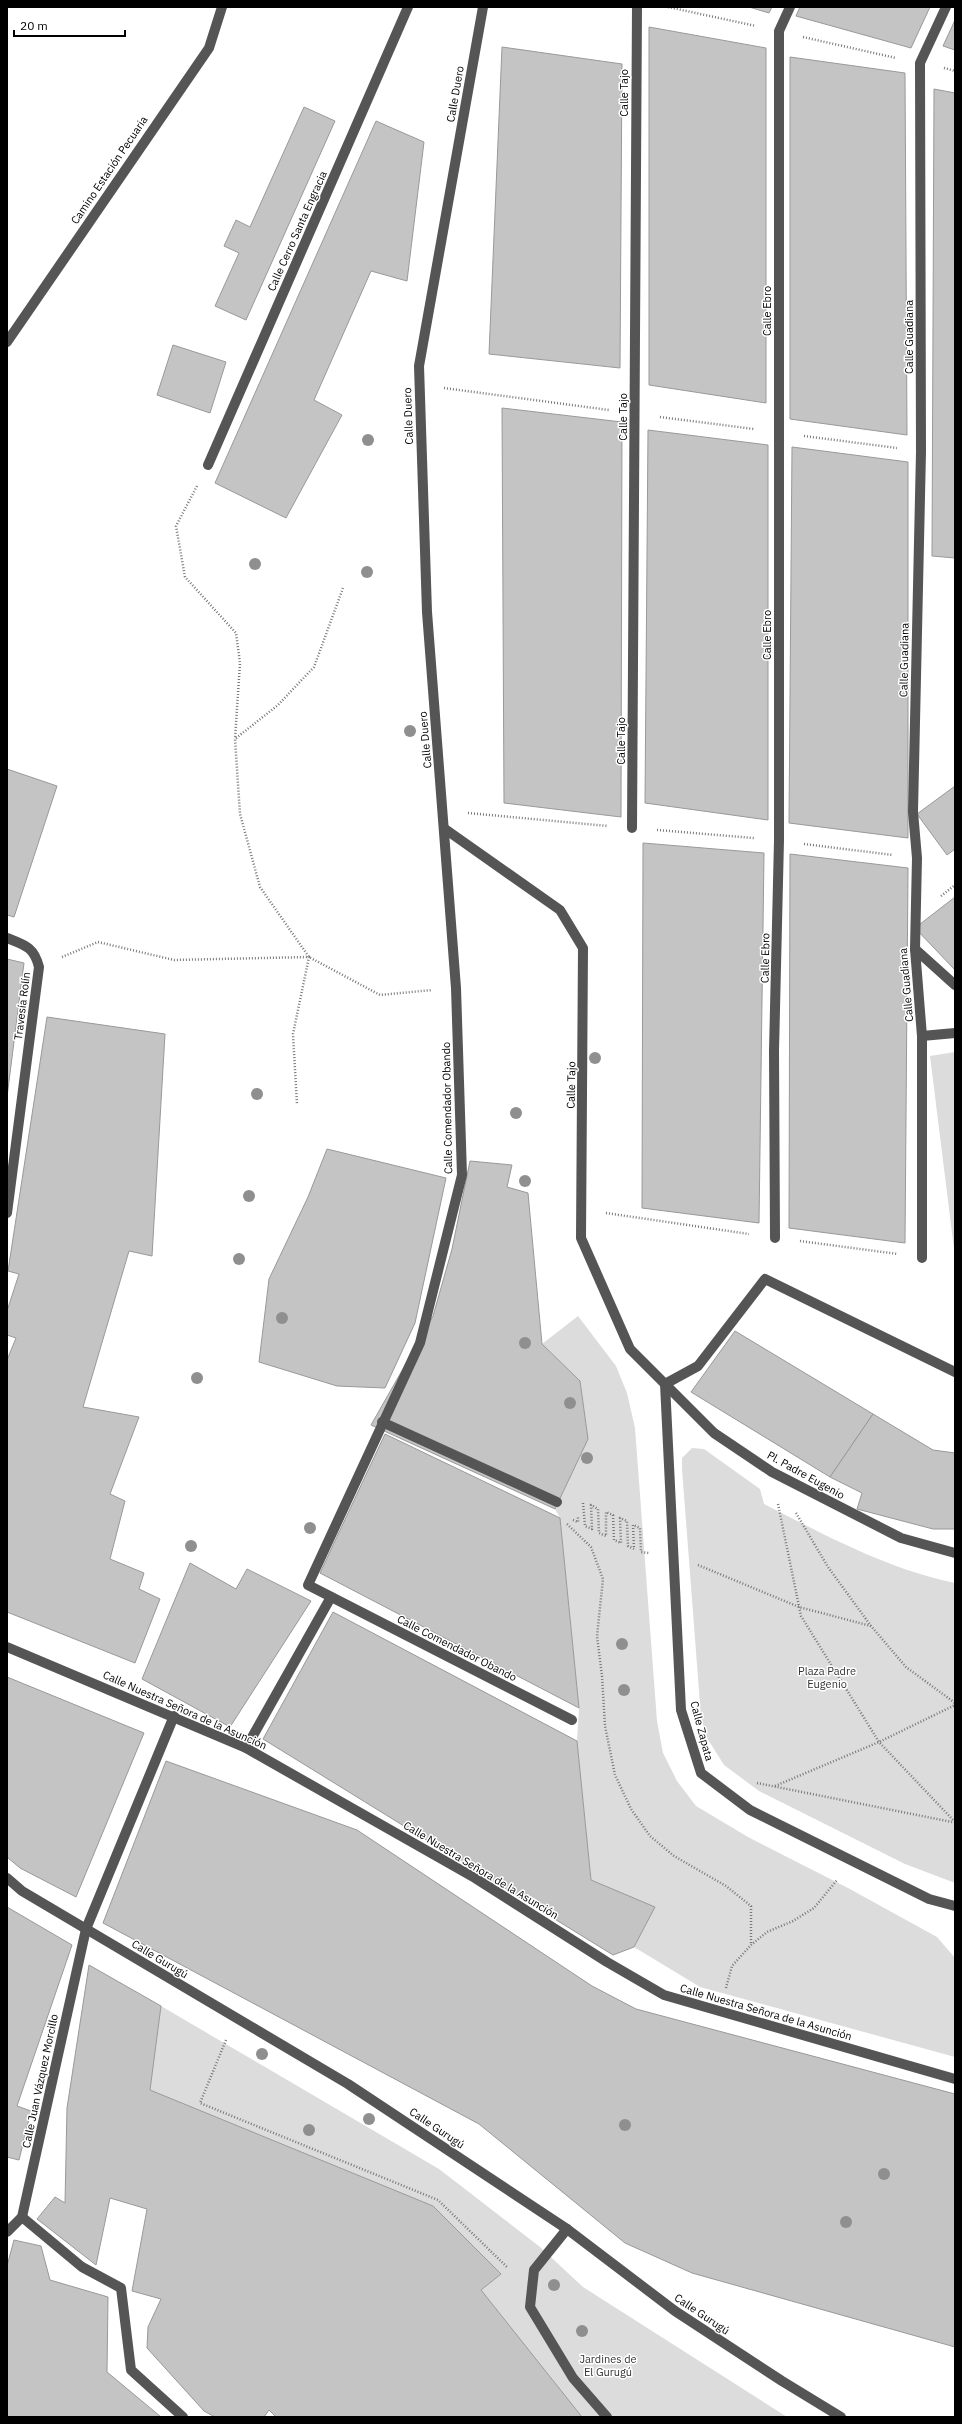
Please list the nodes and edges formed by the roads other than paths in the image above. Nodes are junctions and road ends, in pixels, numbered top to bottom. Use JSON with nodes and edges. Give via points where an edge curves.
{"nodes":[{"id":1,"x":222,"y":7,"type":"edge"},
{"id":2,"x":408,"y":7,"type":"edge"},
{"id":3,"x":483,"y":7,"type":"edge"},
{"id":4,"x":637,"y":7,"type":"edge"},
{"id":5,"x":790,"y":7,"type":"edge"},
{"id":6,"x":946,"y":7,"type":"edge"},
{"id":7,"x":7,"y":342,"type":"edge"},
{"id":8,"x":208,"y":465,"type":"road end"},
{"id":9,"x":632,"y":828,"type":"road end"},
{"id":10,"x":445,"y":829,"type":"junction"},
{"id":11,"x":7,"y":938,"type":"edge"},
{"id":12,"x":914,"y":949,"type":"junction"},
{"id":13,"x":955,"y":985,"type":"edge"},
{"id":14,"x":955,"y":1033,"type":"edge"},
{"id":15,"x":922,"y":1036,"type":"junction"},
{"id":16,"x":7,"y":1213,"type":"edge"},
{"id":17,"x":775,"y":1238,"type":"dead end"},
{"id":18,"x":922,"y":1258,"type":"dead end"},
{"id":19,"x":955,"y":1372,"type":"edge"},
{"id":20,"x":665,"y":1384,"type":"junction"},
{"id":21,"x":382,"y":1422,"type":"junction"},
{"id":22,"x":557,"y":1502,"type":"road end"},
{"id":23,"x":955,"y":1554,"type":"edge"},
{"id":24,"x":331,"y":1597,"type":"junction"},
{"id":25,"x":7,"y":1647,"type":"edge"},
{"id":26,"x":174,"y":1716,"type":"junction"},
{"id":27,"x":572,"y":1720,"type":"dead end"},
{"id":28,"x":246,"y":1748,"type":"junction"},
{"id":29,"x":7,"y":1878,"type":"edge"},
{"id":30,"x":955,"y":1906,"type":"edge"},
{"id":31,"x":86,"y":1929,"type":"junction"},
{"id":32,"x":955,"y":2079,"type":"edge"},
{"id":33,"x":22,"y":2217,"type":"junction"},
{"id":34,"x":567,"y":2229,"type":"junction"},
{"id":35,"x":7,"y":2232,"type":"edge"},
{"id":36,"x":183,"y":2417,"type":"edge"},
{"id":37,"x":607,"y":2417,"type":"edge"},
{"id":38,"x":841,"y":2417,"type":"edge"}],
"edges":[{"from":1,"to":7,"type":"street","name":"Camino Estación Pecuaria","via":[[209,48]]},
{"from":2,"to":8,"type":"street","name":"Calle Cerro Santa Engracia"},
{"from":3,"to":10,"type":"street","name":"Calle Duero","via":[[419,366],[427,612]]},
{"from":4,"to":9,"type":"street","name":"Calle Tajo"},
{"from":5,"to":17,"type":"street","name":"Calle Ebro","via":[[779,31],[779,840],[774,1051]]},
{"from":6,"to":12,"type":"street","name":"Calle Guadiana","via":[[920,63],[921,452],[913,812],[917,858]]},
{"from":10,"to":20,"type":"street","name":"Calle Tajo","via":[[560,910],[583,948],[581,1238],[630,1349]]},
{"from":10,"to":21,"type":"street","name":"Calle Comendador Obando","via":[[456,988],[462,1175],[420,1343]]},
{"from":11,"to":16,"type":"street","name":"Travesía Rolín","via":[[35,953],[39,967]]},
{"from":12,"to":13,"type":"street"},
{"from":12,"to":15,"type":"street","name":"Calle Guadiana"},
{"from":14,"to":15,"type":"street"},
{"from":15,"to":18,"type":"street","name":"Calle Guadiana"},
{"from":19,"to":20,"type":"street","via":[[765,1279],[698,1366]]},
{"from":20,"to":23,"type":"street","name":"Pl. Padre Eugenio","via":[[714,1433],[772,1472],[901,1538]]},
{"from":20,"to":30,"type":"street","name":"Calle Zapata","via":[[681,1710],[701,1773],[750,1810],[929,1899]]},
{"from":21,"to":22,"type":"street"},
{"from":21,"to":24,"type":"street","name":"Calle Comendador Obando","via":[[308,1585]]},
{"from":24,"to":27,"type":"street","name":"Calle Comendador Obando"},
{"from":24,"to":28,"type":"street"},
{"from":25,"to":26,"type":"street","name":"Calle Nuestra Señora de la Asunción"},
{"from":26,"to":28,"type":"street","name":"Calle Nuestra Señora de la Asunción"},
{"from":26,"to":31,"type":"street","name":"Calle Juan Vázquez Morcillo"},
{"from":28,"to":32,"type":"street","name":"Calle Nuestra Señora de la Asunción","via":[[475,1878],[664,1995]]},
{"from":29,"to":31,"type":"street","name":"Calle Gurugú","via":[[22,1891]]},
{"from":31,"to":33,"type":"street","name":"Calle Juan Vázquez Morcillo"},
{"from":31,"to":34,"type":"street","name":"Calle Gurugú","via":[[348,2084]]},
{"from":33,"to":35,"type":"street"},
{"from":33,"to":36,"type":"street","via":[[82,2267],[120,2288],[130,2370]]},
{"from":34,"to":37,"type":"street","via":[[534,2270],[530,2307],[573,2378]]},
{"from":34,"to":38,"type":"street","name":"Calle Gurugú","via":[[676,2310]]}]}
